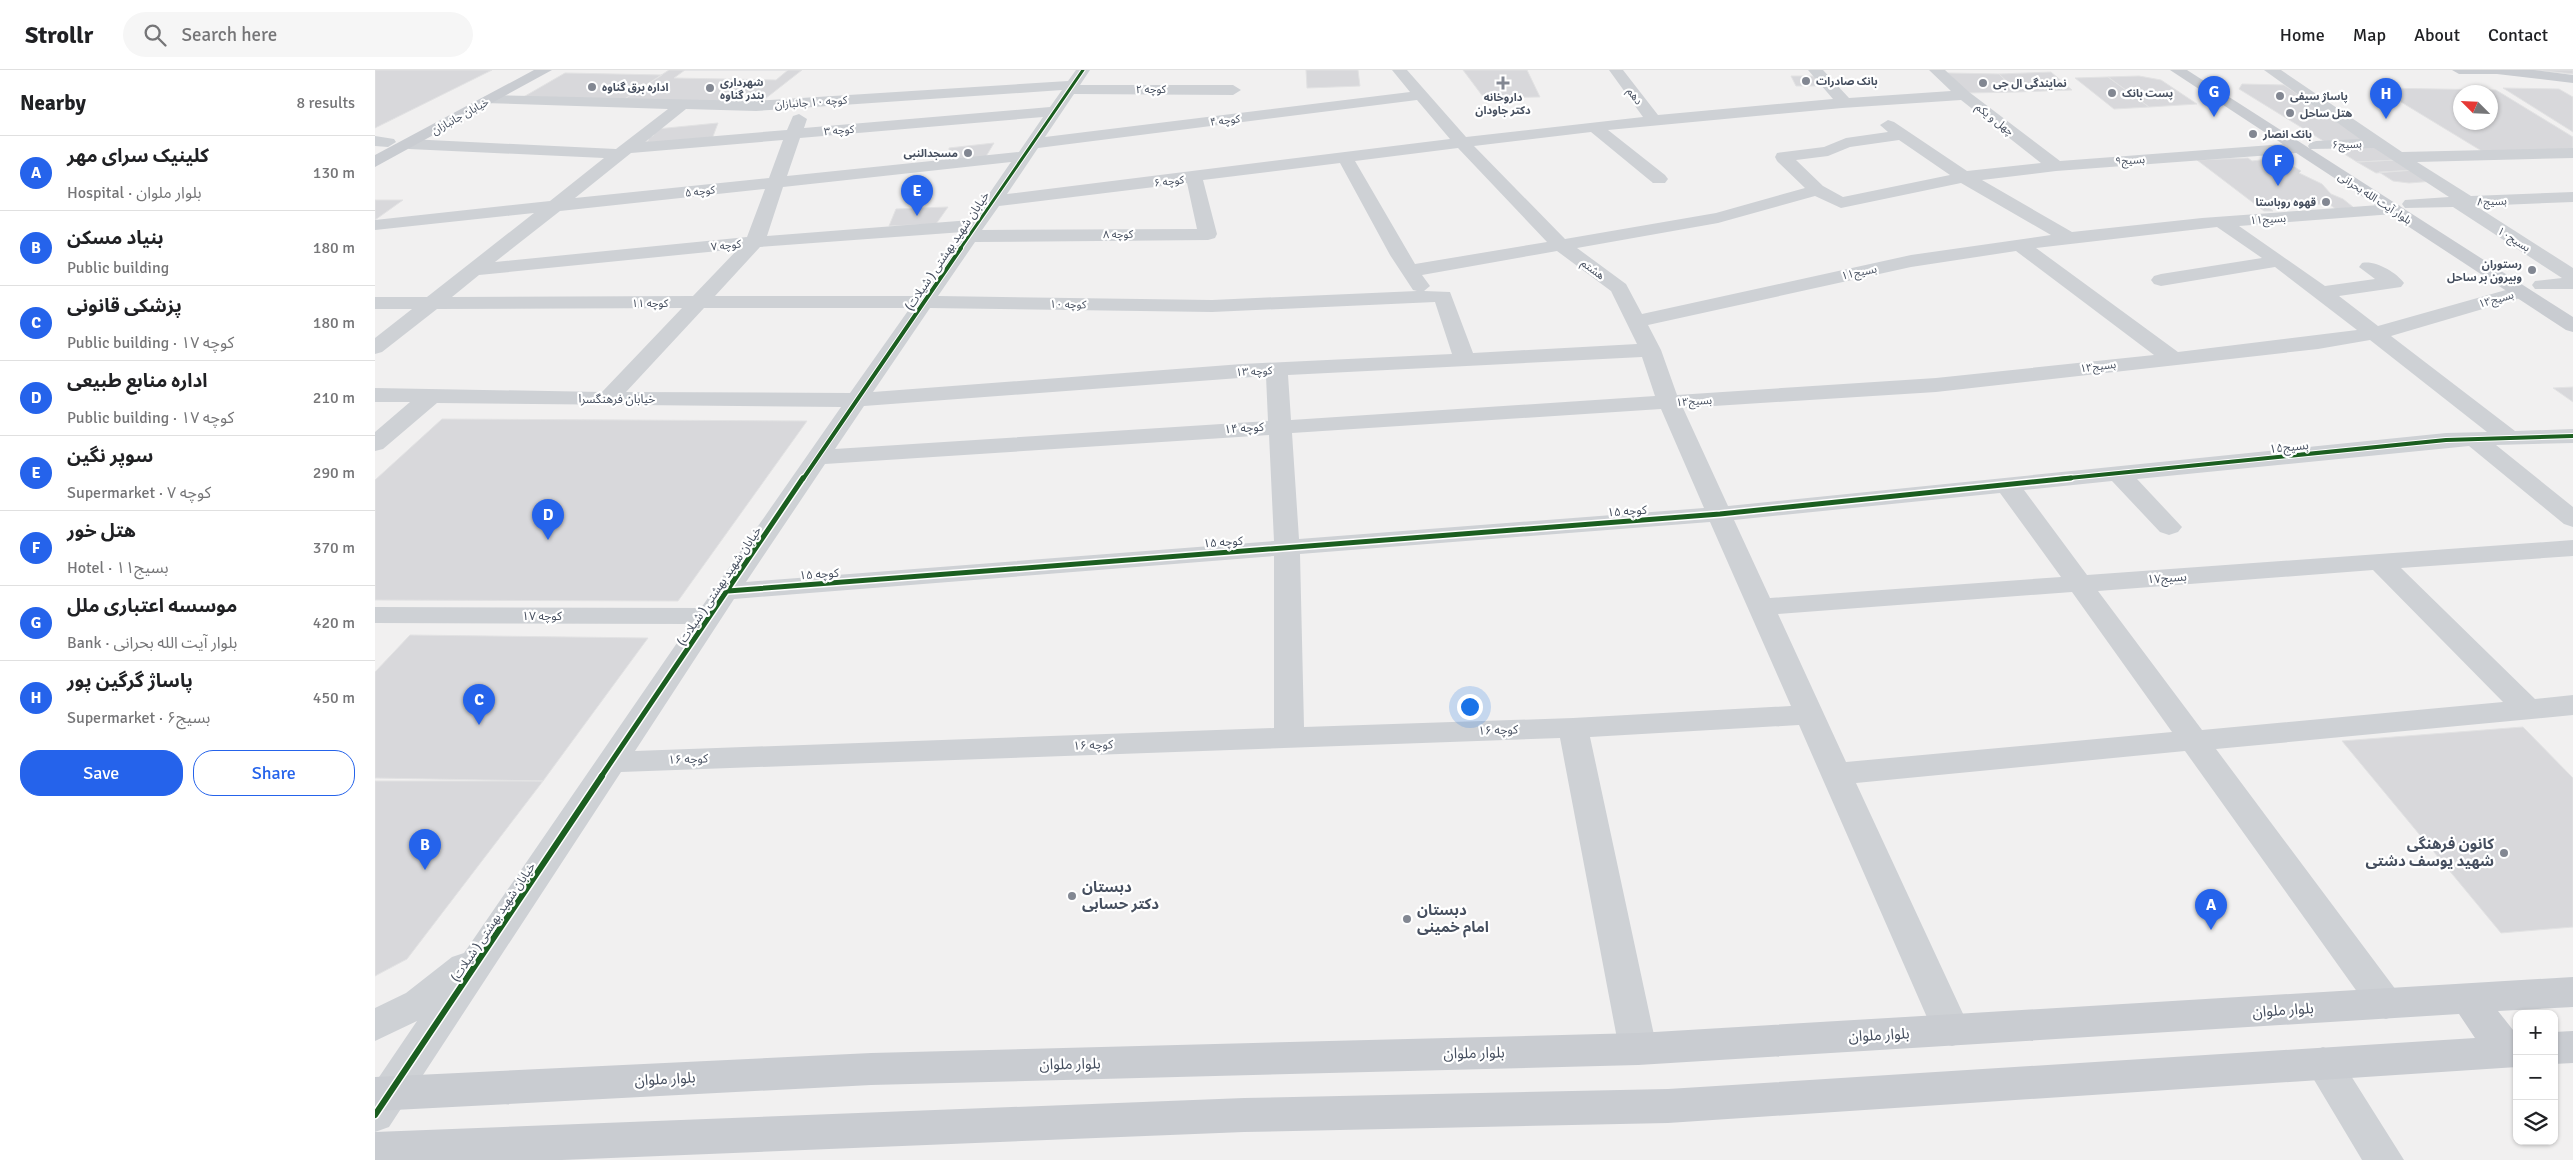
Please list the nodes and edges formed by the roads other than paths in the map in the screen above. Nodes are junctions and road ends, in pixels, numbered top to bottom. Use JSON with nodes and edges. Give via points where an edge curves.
{"nodes":[{"id":1,"x":523,"y":70,"type":"edge"},
{"id":2,"x":545,"y":70,"type":"edge"},
{"id":3,"x":1399,"y":70,"type":"edge"},
{"id":4,"x":1616,"y":70,"type":"edge"},
{"id":5,"x":1815,"y":70,"type":"edge"},
{"id":6,"x":1937,"y":70,"type":"edge"},
{"id":7,"x":2164,"y":70,"type":"edge"},
{"id":8,"x":2271,"y":70,"type":"edge"},
{"id":9,"x":2459,"y":70,"type":"edge"},
{"id":10,"x":2498,"y":70,"type":"edge"},
{"id":11,"x":2183,"y":74,"type":"edge"},
{"id":12,"x":2216,"y":75,"type":"dead end"},
{"id":13,"x":2573,"y":79,"type":"edge"},
{"id":14,"x":1075,"y":81,"type":"edge"},
{"id":15,"x":1233,"y":90,"type":"dead end"},
{"id":16,"x":1964,"y":94,"type":"junction"},
{"id":17,"x":1419,"y":95,"type":"junction"},
{"id":18,"x":489,"y":100,"type":"junction"},
{"id":19,"x":1850,"y":101,"type":"junction"},
{"id":20,"x":805,"y":102,"type":"junction"},
{"id":21,"x":682,"y":105,"type":"junction"},
{"id":22,"x":2258,"y":109,"type":"junction"},
{"id":23,"x":2239,"y":110,"type":"junction"},
{"id":24,"x":1054,"y":111,"type":"junction"},
{"id":25,"x":1654,"y":121,"type":"junction"},
{"id":26,"x":1596,"y":128,"type":"junction"},
{"id":27,"x":794,"y":134,"type":"junction"},
{"id":28,"x":1902,"y":135,"type":"junction"},
{"id":29,"x":1462,"y":143,"type":"junction"},
{"id":30,"x":2377,"y":143,"type":"junction"},
{"id":31,"x":379,"y":144,"type":"edge"},
{"id":32,"x":409,"y":144,"type":"junction"},
{"id":33,"x":2316,"y":146,"type":"junction"},
{"id":34,"x":2297,"y":148,"type":"junction"},
{"id":35,"x":1028,"y":150,"type":"junction"},
{"id":36,"x":621,"y":152,"type":"junction"},
{"id":37,"x":2573,"y":153,"type":"edge"},
{"id":38,"x":2399,"y":157,"type":"junction"},
{"id":39,"x":1345,"y":158,"type":"junction"},
{"id":40,"x":375,"y":162,"type":"edge"},
{"id":41,"x":2056,"y":166,"type":"junction"},
{"id":42,"x":1964,"y":177,"type":"junction"},
{"id":43,"x":1194,"y":178,"type":"junction"},
{"id":44,"x":1659,"y":179,"type":"dead end"},
{"id":45,"x":776,"y":182,"type":"junction"},
{"id":46,"x":1817,"y":190,"type":"junction"},
{"id":47,"x":2573,"y":197,"type":"edge"},
{"id":48,"x":993,"y":201,"type":"junction"},
{"id":49,"x":2461,"y":201,"type":"junction"},
{"id":50,"x":2411,"y":204,"type":"junction"},
{"id":51,"x":552,"y":208,"type":"junction"},
{"id":52,"x":2393,"y":210,"type":"junction"},
{"id":53,"x":2221,"y":222,"type":"junction"},
{"id":54,"x":375,"y":225,"type":"edge"},
{"id":55,"x":973,"y":230,"type":"junction"},
{"id":56,"x":2076,"y":237,"type":"junction"},
{"id":57,"x":755,"y":242,"type":"junction"},
{"id":58,"x":2018,"y":244,"type":"junction"},
{"id":59,"x":1562,"y":246,"type":"junction"},
{"id":60,"x":2279,"y":261,"type":"junction"},
{"id":61,"x":2369,"y":267,"type":"dead end"},
{"id":62,"x":475,"y":270,"type":"junction"},
{"id":63,"x":1409,"y":271,"type":"junction"},
{"id":64,"x":2573,"y":276,"type":"edge"},
{"id":65,"x":2161,"y":280,"type":"dead end"},
{"id":66,"x":2526,"y":281,"type":"junction"},
{"id":67,"x":2322,"y":292,"type":"junction"},
{"id":68,"x":2569,"y":292,"type":"edge"},
{"id":69,"x":1428,"y":297,"type":"junction"},
{"id":70,"x":699,"y":302,"type":"junction"},
{"id":71,"x":924,"y":302,"type":"junction"},
{"id":72,"x":432,"y":303,"type":"junction"},
{"id":73,"x":375,"y":304,"type":"edge"},
{"id":74,"x":1635,"y":321,"type":"junction"},
{"id":75,"x":2573,"y":326,"type":"edge"},
{"id":76,"x":2377,"y":333,"type":"junction"},
{"id":77,"x":375,"y":348,"type":"edge"},
{"id":78,"x":1650,"y":350,"type":"junction"},
{"id":79,"x":2172,"y":358,"type":"junction"},
{"id":80,"x":1465,"y":360,"type":"junction"},
{"id":81,"x":1277,"y":369,"type":"junction"},
{"id":82,"x":375,"y":395,"type":"edge"},
{"id":83,"x":431,"y":396,"type":"junction"},
{"id":84,"x":608,"y":399,"type":"junction"},
{"id":85,"x":858,"y":400,"type":"junction"},
{"id":86,"x":1669,"y":403,"type":"junction"},
{"id":87,"x":1279,"y":426,"type":"junction"},
{"id":88,"x":2573,"y":436,"type":"edge"},
{"id":89,"x":2510,"y":438,"type":"junction"},
{"id":90,"x":2474,"y":439,"type":"junction"},
{"id":91,"x":375,"y":444,"type":"edge"},
{"id":92,"x":819,"y":457,"type":"junction"},
{"id":93,"x":2119,"y":474,"type":"junction"},
{"id":94,"x":2008,"y":486,"type":"junction"},
{"id":95,"x":1720,"y":514,"type":"junction"},
{"id":96,"x":2573,"y":519,"type":"edge"},
{"id":97,"x":2169,"y":527,"type":"dead end"},
{"id":98,"x":1287,"y":547,"type":"junction"},
{"id":99,"x":2573,"y":548,"type":"edge"},
{"id":100,"x":2379,"y":562,"type":"junction"},
{"id":101,"x":2080,"y":584,"type":"junction"},
{"id":102,"x":728,"y":591,"type":"junction"},
{"id":103,"x":1761,"y":607,"type":"junction"},
{"id":104,"x":375,"y":615,"type":"edge"},
{"id":105,"x":709,"y":616,"type":"junction"},
{"id":106,"x":2573,"y":705,"type":"edge"},
{"id":107,"x":2528,"y":709,"type":"junction"},
{"id":108,"x":1809,"y":715,"type":"junction"},
{"id":109,"x":1573,"y":728,"type":"junction"},
{"id":110,"x":1289,"y":738,"type":"junction"},
{"id":111,"x":2193,"y":740,"type":"junction"},
{"id":112,"x":613,"y":762,"type":"junction"},
{"id":113,"x":1836,"y":774,"type":"junction"},
{"id":114,"x":484,"y":952,"type":"junction"},
{"id":115,"x":2573,"y":992,"type":"edge"},
{"id":116,"x":2468,"y":998,"type":"junction"},
{"id":117,"x":2385,"y":1004,"type":"junction"},
{"id":118,"x":375,"y":1026,"type":"edge"},
{"id":119,"x":1952,"y":1031,"type":"junction"},
{"id":120,"x":2573,"y":1047,"type":"edge"},
{"id":121,"x":2558,"y":1048,"type":"edge"},
{"id":122,"x":1637,"y":1049,"type":"junction"},
{"id":123,"x":2511,"y":1051,"type":"edge"},
{"id":124,"x":2323,"y":1063,"type":"junction"},
{"id":125,"x":380,"y":1101,"type":"edge"},
{"id":126,"x":375,"y":1150,"type":"edge"},
{"id":127,"x":2384,"y":1160,"type":"edge"}],
"edges":[{"from":1,"to":31,"type":"main road","name":"خیابان جانبازان"},
{"from":2,"to":18,"type":"main road","name":"خیابان جانبازان"},
{"from":3,"to":17,"type":"street","name":"هشتم"},
{"from":4,"to":25,"type":"street","name":"دهم"},
{"from":5,"to":19,"type":"street"},
{"from":6,"to":16,"type":"street","name":"چهل و یکم"},
{"from":7,"to":11,"type":"main road","name":"بلوار آیت الله بحرانی"},
{"from":8,"to":30,"type":"street","name":"بسیج۱۰"},
{"from":9,"to":10,"type":"main road"},
{"from":10,"to":13,"type":"main road"},
{"from":11,"to":23,"type":"main road","name":"بلوار آیت الله بحرانی"},
{"from":12,"to":22,"type":"main road","name":"بلوار آیت الله بحرانی","via":[[2224,87]]},
{"from":14,"to":15,"type":"street","name":"کوچه ۲"},
{"from":14,"to":20,"type":"street","name":"کوچه ۱۰ جانبازان"},
{"from":14,"to":24,"type":"street","name":"خیابان شهید بهشتی ( شیلات)"},
{"from":16,"to":19,"type":"street","name":"کوچه ۶"},
{"from":16,"to":41,"type":"street","name":"چهل و یکم"},
{"from":17,"to":29,"type":"street","name":"هشتم"},
{"from":17,"to":35,"type":"street","name":"کوچه ۴"},
{"from":18,"to":21,"type":"street","name":"کوچه ۱۰ جانبازان"},
{"from":18,"to":32,"type":"main road","name":"خیابان جانبازان"},
{"from":19,"to":25,"type":"street","name":"کوچه ۶"},
{"from":19,"to":28,"type":"street"},
{"from":20,"to":21,"type":"street","name":"کوچه ۱۰ جانبازان","via":[[756,106]]},
{"from":20,"to":27,"type":"street"},
{"from":21,"to":36,"type":"street"},
{"from":22,"to":23,"type":"main road","via":[[2236,106]]},
{"from":22,"to":33,"type":"main road","name":"بلوار آیت الله بحرانی"},
{"from":23,"to":34,"type":"main road","name":"بلوار آیت الله بحرانی"},
{"from":24,"to":27,"type":"street","name":"کوچه ۳"},
{"from":24,"to":35,"type":"street","name":"خیابان شهید بهشتی ( شیلات)"},
{"from":25,"to":26,"type":"street","name":"کوچه ۶"},
{"from":26,"to":29,"type":"street","name":"کوچه ۶"},
{"from":26,"to":44,"type":"street"},
{"from":27,"to":36,"type":"street","name":"کوچه ۳"},
{"from":27,"to":45,"type":"street"},
{"from":28,"to":42,"type":"street"},
{"from":28,"to":46,"type":"street","name":"بسیج۹","via":[[1783,157]]},
{"from":29,"to":39,"type":"street","name":"کوچه ۶"},
{"from":29,"to":59,"type":"street","name":"هشتم"},
{"from":30,"to":33,"type":"street","name":"بسیج۶"},
{"from":30,"to":38,"type":"street","name":"بسیج۱۰"},
{"from":32,"to":36,"type":"street","name":"کوچه ۳"},
{"from":32,"to":40,"type":"main road","name":"خیابان جانبازان"},
{"from":33,"to":50,"type":"main road","name":"بلوار آیت الله بحرانی"},
{"from":34,"to":41,"type":"street","name":"بسیج۹"},
{"from":34,"to":52,"type":"main road","name":"بلوار آیت الله بحرانی"},
{"from":35,"to":45,"type":"street","name":"کوچه ۵"},
{"from":35,"to":48,"type":"street","name":"خیابان شهید بهشتی ( شیلات)"},
{"from":36,"to":51,"type":"street"},
{"from":37,"to":38,"type":"street"},
{"from":38,"to":49,"type":"street","name":"بسیج۱۰"},
{"from":39,"to":43,"type":"street","name":"کوچه ۶"},
{"from":39,"to":63,"type":"street","via":[[1363,184]]},
{"from":41,"to":42,"type":"street","name":"بسیج۹"},
{"from":42,"to":46,"type":"street","name":"بسیج۹","via":[[1841,203]]},
{"from":42,"to":56,"type":"street"},
{"from":43,"to":48,"type":"street","name":"کوچه ۶"},
{"from":43,"to":55,"type":"street","name":"کوچه ۸","via":[[1208,234]]},
{"from":45,"to":51,"type":"street","name":"کوچه ۵"},
{"from":45,"to":57,"type":"street"},
{"from":46,"to":59,"type":"street","via":[[1717,218]]},
{"from":47,"to":49,"type":"street","name":"بسیج۸"},
{"from":48,"to":55,"type":"street","name":"خیابان شهید بهشتی ( شیلات)"},
{"from":49,"to":50,"type":"street","name":"بسیج۸"},
{"from":49,"to":64,"type":"street","name":"بسیج۱۰"},
{"from":50,"to":66,"type":"main road","name":"بلوار آیت الله بحرانی"},
{"from":51,"to":54,"type":"street","name":"کوچه ۵"},
{"from":51,"to":62,"type":"street"},
{"from":52,"to":53,"type":"street","name":"بسیج۱۱"},
{"from":52,"to":66,"type":"main road","name":"بلوار آیت الله بحرانی"},
{"from":53,"to":56,"type":"street","name":"بسیج۱۱"},
{"from":53,"to":60,"type":"street"},
{"from":55,"to":57,"type":"street","name":"کوچه ۷"},
{"from":55,"to":71,"type":"street","name":"خیابان شهید بهشتی ( شیلات)"},
{"from":56,"to":58,"type":"street","name":"بسیج۱۱"},
{"from":57,"to":62,"type":"street","name":"کوچه ۷"},
{"from":57,"to":70,"type":"street"},
{"from":58,"to":74,"type":"street","name":"بسیج۱۱","via":[[1911,261]]},
{"from":58,"to":79,"type":"street"},
{"from":59,"to":63,"type":"street"},
{"from":59,"to":74,"type":"street","name":"هشتم","via":[[1619,288]]},
{"from":60,"to":65,"type":"street"},
{"from":60,"to":67,"type":"street"},
{"from":61,"to":67,"type":"street","via":[[2394,283]]},
{"from":62,"to":72,"type":"street"},
{"from":63,"to":69,"type":"street"},
{"from":66,"to":68,"type":"street"},
{"from":66,"to":75,"type":"main road","name":"بلوار آیت الله بحرانی"},
{"from":66,"to":76,"type":"street","name":"بسیج۱۳"},
{"from":67,"to":76,"type":"street"},
{"from":69,"to":71,"type":"street","name":"کوچه ۱۰","via":[[1212,306]]},
{"from":69,"to":80,"type":"street","via":[[1443,296]]},
{"from":70,"to":71,"type":"street","name":"کوچه ۱۱"},
{"from":70,"to":72,"type":"street","name":"کوچه ۱۱"},
{"from":70,"to":84,"type":"street"},
{"from":71,"to":85,"type":"street","name":"خیابان شهید بهشتی ( شیلات)"},
{"from":72,"to":73,"type":"street","name":"کوچه ۱۱"},
{"from":72,"to":77,"type":"street"},
{"from":74,"to":78,"type":"street","name":"هشتم"},
{"from":76,"to":79,"type":"street","name":"بسیج۱۳","via":[[2318,343]]},
{"from":76,"to":89,"type":"street"},
{"from":78,"to":80,"type":"street","name":"کوچه ۱۳"},
{"from":78,"to":86,"type":"street","name":"هشتم"},
{"from":79,"to":86,"type":"street","name":"بسیج۱۳","via":[[1936,385]]},
{"from":80,"to":81,"type":"street","name":"کوچه ۱۳"},
{"from":81,"to":85,"type":"street","name":"کوچه ۱۳"},
{"from":81,"to":87,"type":"street"},
{"from":82,"to":83,"type":"street","name":"خیابان فرهنگسرا"},
{"from":83,"to":84,"type":"street","name":"خیابان فرهنگسرا"},
{"from":83,"to":91,"type":"street"},
{"from":84,"to":85,"type":"street","name":"خیابان فرهنگسرا"},
{"from":85,"to":92,"type":"street","name":"خیابان شهید بهشتی ( شیلات)"},
{"from":86,"to":87,"type":"street","name":"کوچه ۱۴"},
{"from":86,"to":95,"type":"street","name":"هشتم"},
{"from":87,"to":92,"type":"street","name":"کوچه ۱۴"},
{"from":87,"to":98,"type":"street"},
{"from":88,"to":89,"type":"street","name":"بسیج۱۵"},
{"from":89,"to":90,"type":"street","name":"بسیج۱۵"},
{"from":90,"to":93,"type":"street","name":"بسیج۱۵"},
{"from":90,"to":96,"type":"street"},
{"from":92,"to":102,"type":"street","name":"خیابان شهید بهشتی ( شیلات)"},
{"from":93,"to":94,"type":"street","name":"بسیج۱۵"},
{"from":93,"to":97,"type":"street"},
{"from":94,"to":95,"type":"street","name":"کوچه ۱۵"},
{"from":94,"to":101,"type":"street"},
{"from":95,"to":98,"type":"street","name":"کوچه ۱۵"},
{"from":95,"to":103,"type":"street","name":"هشتم"},
{"from":98,"to":102,"type":"street","name":"کوچه ۱۵"},
{"from":98,"to":110,"type":"street"},
{"from":99,"to":100,"type":"street","name":"بسیج۱۷"},
{"from":100,"to":101,"type":"street","name":"بسیج۱۷"},
{"from":100,"to":107,"type":"street"},
{"from":101,"to":103,"type":"street","name":"بسیج۱۷"},
{"from":101,"to":111,"type":"street"},
{"from":102,"to":105,"type":"street","name":"خیابان شهید بهشتی ( شیلات)"},
{"from":103,"to":108,"type":"street","name":"هشتم"},
{"from":104,"to":105,"type":"street","name":"کوچه ۱۷"},
{"from":105,"to":112,"type":"street","name":"خیابان شهید بهشتی ( شیلات)"},
{"from":106,"to":107,"type":"street"},
{"from":107,"to":111,"type":"street"},
{"from":108,"to":109,"type":"street","name":"کوچه ۱۶"},
{"from":108,"to":113,"type":"street","name":"هشتم"},
{"from":109,"to":110,"type":"street","name":"کوچه ۱۶"},
{"from":109,"to":122,"type":"street"},
{"from":110,"to":112,"type":"street","name":"کوچه ۱۶"},
{"from":111,"to":113,"type":"street"},
{"from":111,"to":117,"type":"street"},
{"from":112,"to":114,"type":"street","name":"خیابان شهید بهشتی ( شیلات)"},
{"from":113,"to":119,"type":"street","name":"هشتم"},
{"from":114,"to":118,"type":"street","via":[[419,1002]]},
{"from":114,"to":125,"type":"street","name":"خیابان شهید بهشتی ( شیلات)"},
{"from":115,"to":116,"type":"main road","name":"بلوار ملوان"},
{"from":116,"to":117,"type":"main road","name":"بلوار ملوان"},
{"from":116,"to":123,"type":"main road"},
{"from":117,"to":119,"type":"main road","name":"بلوار ملوان"},
{"from":119,"to":122,"type":"main road","name":"بلوار ملوان"},
{"from":120,"to":121,"type":"main road"},
{"from":122,"to":125,"type":"main road","name":"بلوار ملوان","via":[[871,1068]]},
{"from":123,"to":124,"type":"main road"},
{"from":124,"to":126,"type":"main road","via":[[1668,1106],[1244,1115]]},
{"from":124,"to":127,"type":"street"}]}
